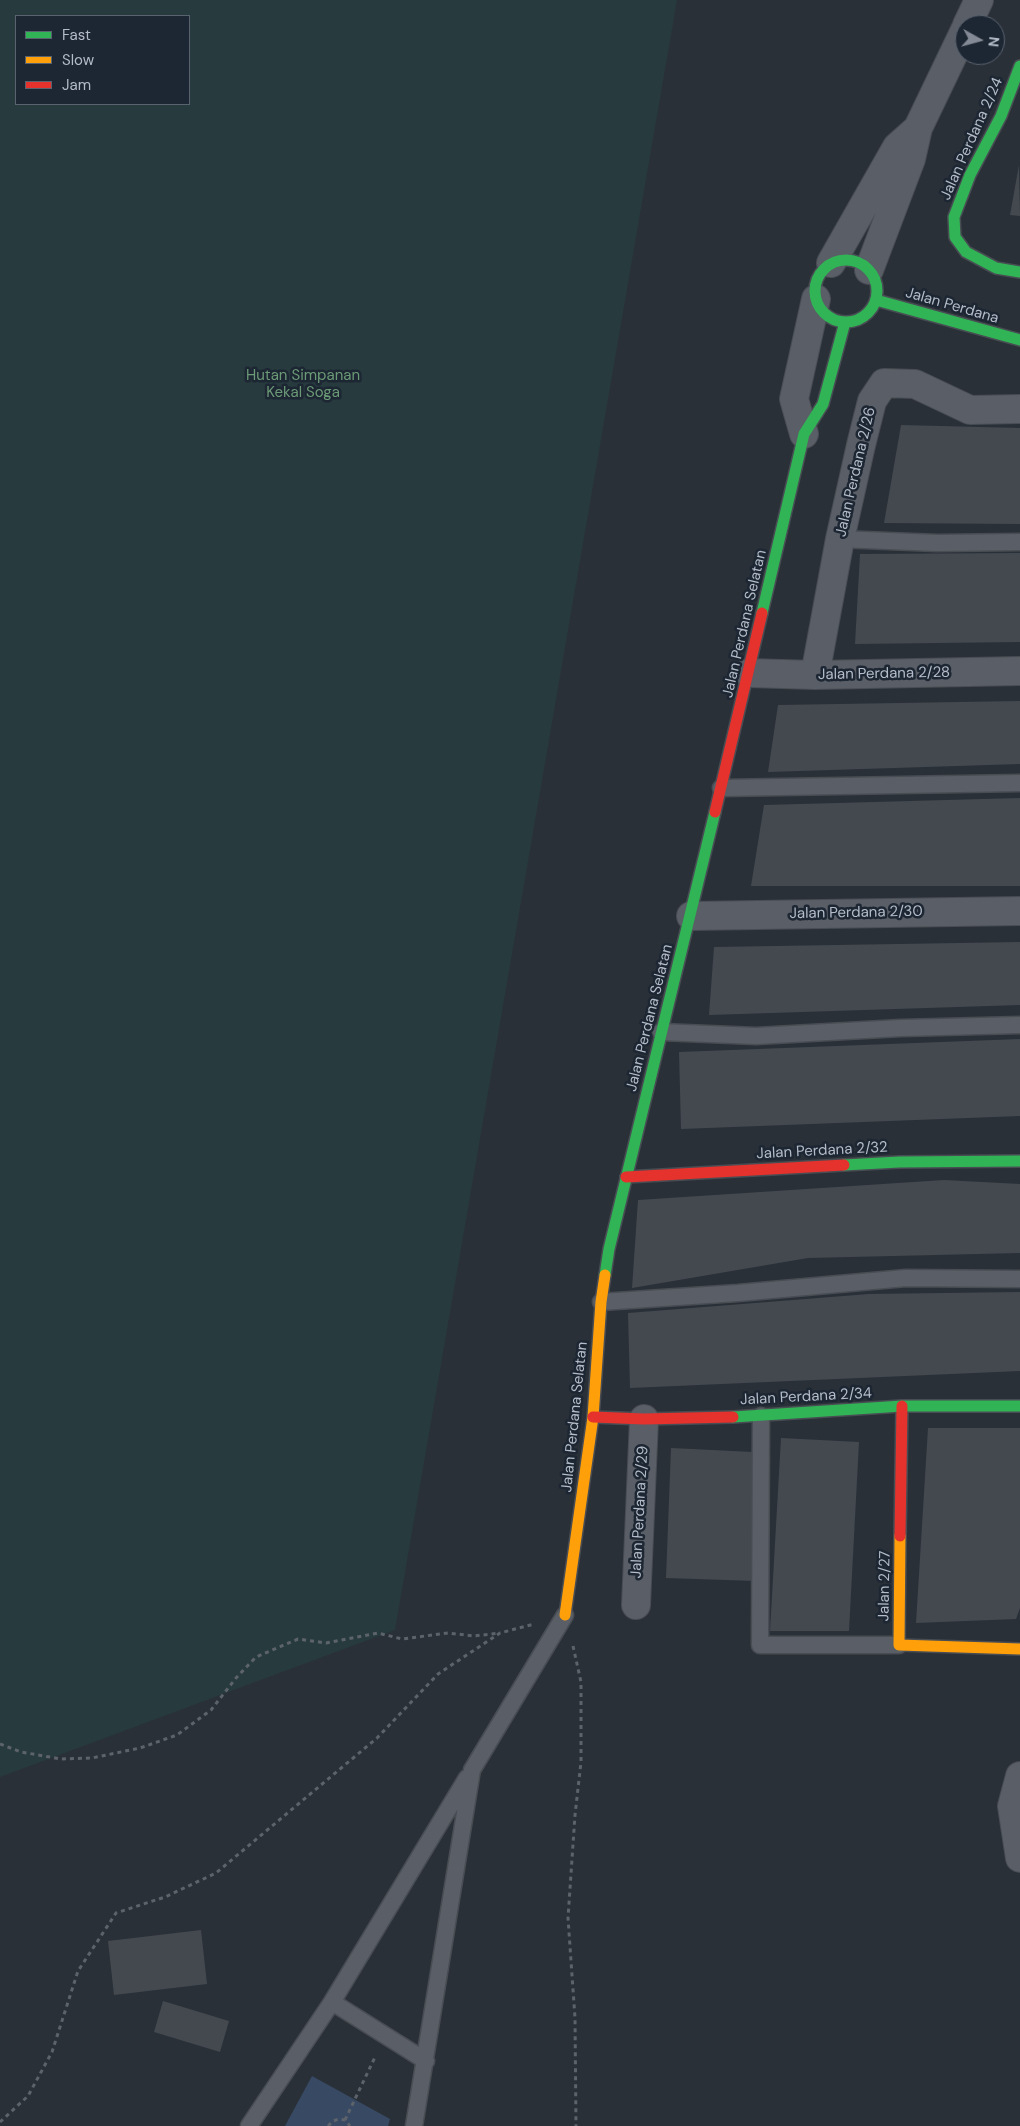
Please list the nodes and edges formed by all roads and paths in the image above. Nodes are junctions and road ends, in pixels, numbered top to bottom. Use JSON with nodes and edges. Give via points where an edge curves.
{"nodes":[{"id":1,"x":979,"y":0,"type":"edge"},
{"id":2,"x":972,"y":15,"type":"edge"},
{"id":3,"x":955,"y":51,"type":"edge"},
{"id":4,"x":1020,"y":66,"type":"edge"},
{"id":5,"x":1001,"y":116,"type":"junction"},
{"id":6,"x":1020,"y":116,"type":"edge"},
{"id":7,"x":918,"y":128,"type":"junction"},
{"id":8,"x":831,"y":264,"type":"junction"},
{"id":9,"x":870,"y":270,"type":"junction"},
{"id":10,"x":1020,"y":272,"type":"edge"},
{"id":11,"x":816,"y":298,"type":"junction"},
{"id":12,"x":876,"y":300,"type":"junction"},
{"id":13,"x":845,"y":322,"type":"junction"},
{"id":14,"x":1020,"y":340,"type":"edge"},
{"id":15,"x":1020,"y":409,"type":"edge"},
{"id":16,"x":804,"y":434,"type":"junction"},
{"id":17,"x":840,"y":539,"type":"junction"},
{"id":18,"x":1020,"y":542,"type":"edge"},
{"id":19,"x":1020,"y":671,"type":"edge"},
{"id":20,"x":749,"y":673,"type":"junction"},
{"id":21,"x":815,"y":675,"type":"junction"},
{"id":22,"x":1020,"y":783,"type":"edge"},
{"id":23,"x":720,"y":788,"type":"junction"},
{"id":24,"x":1020,"y":911,"type":"edge"},
{"id":25,"x":691,"y":916,"type":"junction"},
{"id":26,"x":1020,"y":1025,"type":"edge"},
{"id":27,"x":661,"y":1032,"type":"junction"},
{"id":28,"x":1020,"y":1161,"type":"edge"},
{"id":29,"x":626,"y":1177,"type":"junction"},
{"id":30,"x":1020,"y":1279,"type":"edge"},
{"id":31,"x":601,"y":1302,"type":"junction"},
{"id":32,"x":902,"y":1406,"type":"junction"},
{"id":33,"x":1020,"y":1406,"type":"edge"},
{"id":34,"x":761,"y":1416,"type":"junction"},
{"id":35,"x":593,"y":1417,"type":"junction"},
{"id":36,"x":644,"y":1419,"type":"junction"},
{"id":37,"x":636,"y":1605,"type":"dead end"},
{"id":38,"x":565,"y":1615,"type":"junction"},
{"id":39,"x":500,"y":1633,"type":"junction"},
{"id":40,"x":899,"y":1645,"type":"junction"},
{"id":41,"x":1020,"y":1648,"type":"edge"},
{"id":42,"x":0,"y":1744,"type":"edge"},
{"id":43,"x":472,"y":1770,"type":"junction"},
{"id":44,"x":1020,"y":1776,"type":"edge"},
{"id":45,"x":1020,"y":1858,"type":"edge"},
{"id":46,"x":332,"y":2002,"type":"junction"},
{"id":47,"x":385,"y":2036,"type":"junction"},
{"id":48,"x":426,"y":2061,"type":"junction"},
{"id":49,"x":345,"y":2120,"type":"junction"},
{"id":50,"x":0,"y":2122,"type":"edge"},
{"id":51,"x":249,"y":2126,"type":"edge"},
{"id":52,"x":328,"y":2126,"type":"edge"},
{"id":53,"x":350,"y":2126,"type":"edge"},
{"id":54,"x":414,"y":2126,"type":"edge"},
{"id":55,"x":576,"y":2126,"type":"edge"}],
"edges":[{"from":1,"to":2,"type":"street"},
{"from":3,"to":7,"type":"street"},
{"from":4,"to":5,"type":"street","name":"Jalan Perdana 2/24"},
{"from":5,"to":6,"type":"lane"},
{"from":5,"to":10,"type":"street","name":"Jalan Perdana 2/24","via":[[959,199],[954,216],[955,237],[966,252],[996,268]]},
{"from":7,"to":8,"type":"street","via":[[897,147]]},
{"from":7,"to":9,"type":"street","via":[[911,159]]},
{"from":8,"to":9,"type":"street","via":[[852,260]]},
{"from":8,"to":11,"type":"street","via":[[817,279]]},
{"from":9,"to":12,"type":"street","via":[[877,289]]},
{"from":11,"to":13,"type":"street","via":[[827,315]]},
{"from":11,"to":16,"type":"street","via":[[794,399]]},
{"from":12,"to":13,"type":"street","via":[[864,316]]},
{"from":12,"to":14,"type":"street","name":"Jalan Perdana"},
{"from":13,"to":16,"type":"street","name":"Jalan Perdana Selatan","via":[[823,404]]},
{"from":15,"to":17,"type":"street","name":"Jalan Perdana 2/26","via":[[970,410],[915,384],[884,383],[872,401]]},
{"from":16,"to":20,"type":"street","name":"Jalan Perdana Selatan"},
{"from":17,"to":18,"type":"lane"},
{"from":17,"to":21,"type":"street","name":"Jalan Perdana 2/26"},
{"from":19,"to":21,"type":"street","name":"Jalan Perdana 2/28"},
{"from":20,"to":21,"type":"street","name":"Jalan Perdana 2/28"},
{"from":20,"to":23,"type":"street","name":"Jalan Perdana Selatan"},
{"from":22,"to":23,"type":"lane"},
{"from":23,"to":25,"type":"street","name":"Jalan Perdana Selatan"},
{"from":24,"to":25,"type":"street","name":"Jalan Perdana 2/30"},
{"from":25,"to":27,"type":"street","name":"Jalan Perdana Selatan"},
{"from":26,"to":27,"type":"lane","via":[[756,1036]]},
{"from":27,"to":29,"type":"street","name":"Jalan Perdana Selatan"},
{"from":28,"to":29,"type":"street","name":"Jalan Perdana 2/32","via":[[899,1162]]},
{"from":29,"to":31,"type":"street","name":"Jalan Perdana Selatan","via":[[609,1249]]},
{"from":30,"to":31,"type":"lane","via":[[906,1278]]},
{"from":31,"to":35,"type":"street","name":"Jalan Perdana Selatan"},
{"from":32,"to":33,"type":"street","name":"Jalan Perdana 2/34"},
{"from":32,"to":34,"type":"street","name":"Jalan Perdana 2/34"},
{"from":32,"to":40,"type":"street","name":"Jalan 2/27"},
{"from":34,"to":36,"type":"street","name":"Jalan Perdana 2/34"},
{"from":34,"to":40,"type":"lane","via":[[760,1645]]},
{"from":35,"to":36,"type":"street","name":"Jalan Perdana 2/34"},
{"from":35,"to":38,"type":"street","name":"Jalan Perdana Selatan"},
{"from":36,"to":37,"type":"street","name":"Jalan Perdana 2/29"},
{"from":38,"to":39,"type":"path"},
{"from":38,"to":43,"type":"lane"},
{"from":38,"to":55,"type":"path","via":[[581,1682],[581,1762],[568,1918]]},
{"from":39,"to":42,"type":"path","via":[[474,1636],[448,1633],[402,1638],[378,1633],[326,1643],[298,1639],[256,1657],[211,1710],[177,1735],[140,1748],[92,1758],[61,1759],[21,1752]]},
{"from":39,"to":50,"type":"path","via":[[438,1674],[376,1738],[216,1873],[165,1897],[116,1913],[78,1971],[52,2052],[28,2096]]},
{"from":40,"to":41,"type":"street"},
{"from":43,"to":46,"type":"lane"},
{"from":43,"to":48,"type":"lane"},
{"from":44,"to":45,"type":"street","via":[[1012,1806]]},
{"from":46,"to":47,"type":"lane"},
{"from":46,"to":51,"type":"lane"},
{"from":47,"to":48,"type":"lane"},
{"from":47,"to":49,"type":"path"},
{"from":48,"to":54,"type":"lane"},
{"from":49,"to":52,"type":"path","via":[[339,2118]]},
{"from":49,"to":53,"type":"path"}]}
